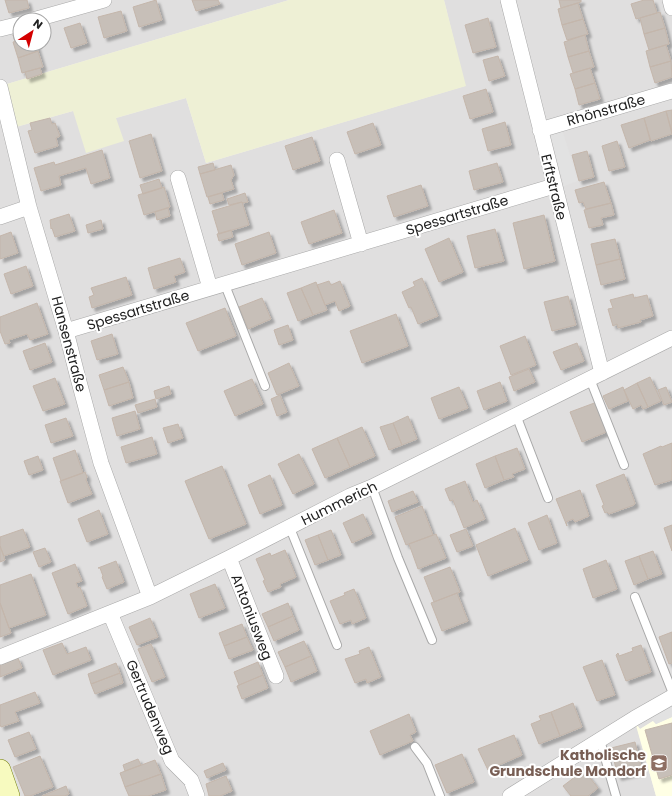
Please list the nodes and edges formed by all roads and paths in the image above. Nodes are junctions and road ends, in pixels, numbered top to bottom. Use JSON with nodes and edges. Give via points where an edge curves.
{"nodes":[{"id":1,"x":104,"y":0,"type":"edge"},
{"id":2,"x":508,"y":0,"type":"edge"},
{"id":3,"x":670,"y":0,"type":"edge"},
{"id":4,"x":672,"y":8,"type":"edge"},
{"id":5,"x":52,"y":15,"type":"edge"},
{"id":6,"x":12,"y":26,"type":"edge"},
{"id":7,"x":0,"y":29,"type":"edge"},
{"id":8,"x":0,"y":87,"type":"edge"},
{"id":9,"x":672,"y":91,"type":"edge"},
{"id":10,"x":540,"y":130,"type":"junction"},
{"id":11,"x":337,"y":160,"type":"dead end"},
{"id":12,"x":178,"y":178,"type":"dead end"},
{"id":13,"x":554,"y":186,"type":"junction"},
{"id":14,"x":29,"y":206,"type":"junction"},
{"id":15,"x":0,"y":217,"type":"edge"},
{"id":16,"x":361,"y":244,"type":"junction"},
{"id":17,"x":225,"y":285,"type":"junction"},
{"id":18,"x":210,"y":288,"type":"junction"},
{"id":19,"x":66,"y":331,"type":"junction"},
{"id":20,"x":672,"y":338,"type":"edge"},
{"id":21,"x":596,"y":376,"type":"junction"},
{"id":22,"x":265,"y":386,"type":"dead end"},
{"id":23,"x":516,"y":415,"type":"junction"},
{"id":24,"x":624,"y":465,"type":"dead end"},
{"id":25,"x":372,"y":487,"type":"junction"},
{"id":26,"x":548,"y":498,"type":"dead end"},
{"id":27,"x":290,"y":528,"type":"junction"},
{"id":28,"x":229,"y":558,"type":"junction"},
{"id":29,"x":150,"y":597,"type":"junction"},
{"id":30,"x":635,"y":597,"type":"dead end"},
{"id":31,"x":110,"y":613,"type":"junction"},
{"id":32,"x":432,"y":640,"type":"dead end"},
{"id":33,"x":337,"y":645,"type":"dead end"},
{"id":34,"x":0,"y":657,"type":"edge"},
{"id":35,"x":276,"y":676,"type":"dead end"},
{"id":36,"x":672,"y":692,"type":"edge"},
{"id":37,"x":672,"y":697,"type":"edge"},
{"id":38,"x":600,"y":740,"type":"junction"},
{"id":39,"x":415,"y":747,"type":"dead end"},
{"id":40,"x":0,"y":770,"type":"edge"},
{"id":41,"x":9,"y":796,"type":"edge"},
{"id":42,"x":198,"y":796,"type":"edge"},
{"id":43,"x":440,"y":796,"type":"edge"},
{"id":44,"x":510,"y":796,"type":"edge"},
{"id":45,"x":616,"y":796,"type":"edge"}],
"edges":[{"from":1,"to":5,"type":"street"},
{"from":2,"to":10,"type":"street","name":"Erftstraße"},
{"from":3,"to":4,"type":"street"},
{"from":6,"to":7,"type":"street"},
{"from":8,"to":14,"type":"street","name":"Hansenstraße"},
{"from":9,"to":10,"type":"street","name":"Rhönstraße"},
{"from":10,"to":13,"type":"street","name":"Erftstraße"},
{"from":11,"to":16,"type":"street"},
{"from":12,"to":18,"type":"street"},
{"from":13,"to":16,"type":"street","name":"Spessartstraße"},
{"from":13,"to":21,"type":"street","name":"Erftstraße"},
{"from":14,"to":15,"type":"street"},
{"from":14,"to":19,"type":"street","name":"Hansenstraße"},
{"from":16,"to":17,"type":"street","name":"Spessartstraße"},
{"from":17,"to":18,"type":"street","name":"Spessartstraße"},
{"from":17,"to":22,"type":"lane"},
{"from":18,"to":19,"type":"street","name":"Spessartstraße"},
{"from":19,"to":29,"type":"street","name":"Hansenstraße","via":[[102,463]]},
{"from":20,"to":21,"type":"street","name":"Hummerich"},
{"from":21,"to":23,"type":"street","name":"Hummerich"},
{"from":21,"to":24,"type":"lane"},
{"from":23,"to":25,"type":"street","name":"Hummerich"},
{"from":23,"to":26,"type":"lane"},
{"from":25,"to":27,"type":"street","name":"Hummerich"},
{"from":25,"to":32,"type":"lane"},
{"from":27,"to":28,"type":"street","name":"Hummerich"},
{"from":27,"to":33,"type":"lane"},
{"from":28,"to":29,"type":"street","name":"Hummerich"},
{"from":28,"to":35,"type":"street","name":"Antoniusweg"},
{"from":29,"to":31,"type":"street","name":"Hummerich"},
{"from":30,"to":36,"type":"lane"},
{"from":31,"to":34,"type":"street","name":"Hummerich"},
{"from":31,"to":42,"type":"street","name":"Gertrudenweg","via":[[172,761],[191,780]]},
{"from":37,"to":38,"type":"street"},
{"from":38,"to":44,"type":"street"},
{"from":38,"to":45,"type":"lane"},
{"from":39,"to":43,"type":"lane","via":[[427,763]]},
{"from":40,"to":41,"type":"street"}]}
